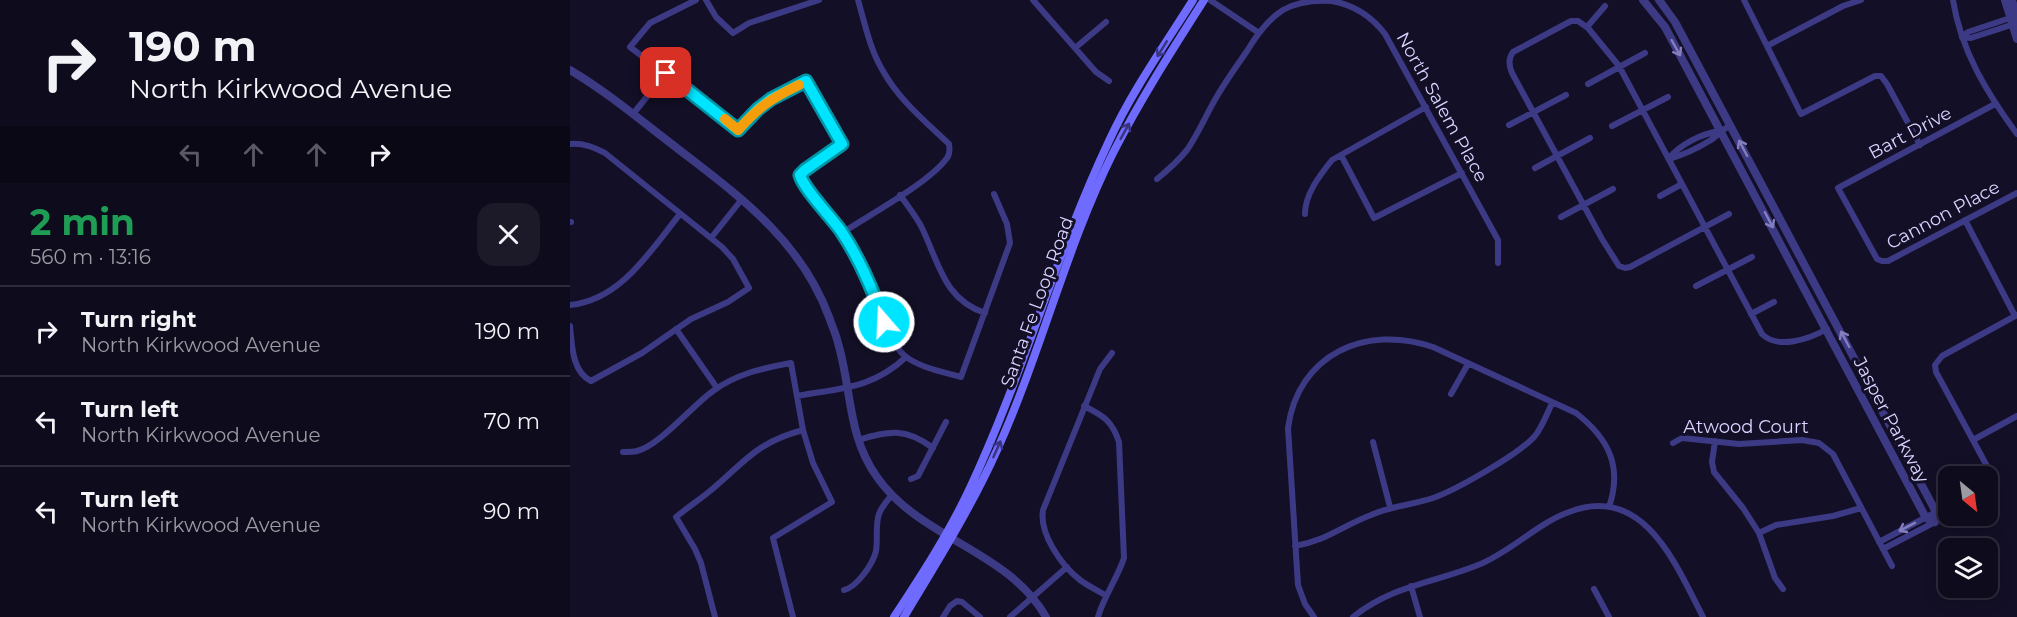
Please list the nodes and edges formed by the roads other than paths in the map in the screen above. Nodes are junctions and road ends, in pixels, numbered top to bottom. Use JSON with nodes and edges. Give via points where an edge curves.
{"nodes":[{"id":1,"x":696,"y":0,"type":"edge"},
{"id":2,"x":706,"y":0,"type":"edge"},
{"id":3,"x":819,"y":0,"type":"edge"},
{"id":4,"x":858,"y":0,"type":"edge"},
{"id":5,"x":1033,"y":0,"type":"edge"},
{"id":6,"x":1193,"y":0,"type":"edge"},
{"id":7,"x":1204,"y":0,"type":"edge"},
{"id":8,"x":1210,"y":0,"type":"edge"},
{"id":9,"x":1325,"y":0,"type":"edge"},
{"id":10,"x":1643,"y":0,"type":"edge"},
{"id":11,"x":1659,"y":0,"type":"edge"},
{"id":12,"x":1744,"y":0,"type":"edge"},
{"id":13,"x":1861,"y":0,"type":"edge"},
{"id":14,"x":1953,"y":0,"type":"edge"},
{"id":15,"x":2004,"y":0,"type":"edge"},
{"id":16,"x":2012,"y":0,"type":"edge"},
{"id":17,"x":1605,"y":6,"type":"dead end"},
{"id":18,"x":2015,"y":19,"type":"edge"},
{"id":19,"x":1106,"y":22,"type":"dead end"},
{"id":20,"x":1587,"y":27,"type":"junction"},
{"id":21,"x":1259,"y":33,"type":"junction"},
{"id":22,"x":1962,"y":38,"type":"junction"},
{"id":23,"x":2017,"y":39,"type":"edge"},
{"id":24,"x":1767,"y":46,"type":"junction"},
{"id":25,"x":1075,"y":48,"type":"junction"},
{"id":26,"x":1645,"y":53,"type":"dead end"},
{"id":27,"x":1619,"y":66,"type":"junction"},
{"id":28,"x":570,"y":70,"type":"edge"},
{"id":29,"x":666,"y":73,"type":"junction"},
{"id":30,"x":1109,"y":81,"type":"dead end"},
{"id":31,"x":1588,"y":84,"type":"dead end"},
{"id":32,"x":1566,"y":95,"type":"dead end"},
{"id":33,"x":1668,"y":97,"type":"dead end"},
{"id":34,"x":1995,"y":104,"type":"junction"},
{"id":35,"x":1426,"y":107,"type":"junction"},
{"id":36,"x":1643,"y":110,"type":"junction"},
{"id":37,"x":1534,"y":112,"type":"junction"},
{"id":38,"x":633,"y":114,"type":"junction"},
{"id":39,"x":1509,"y":125,"type":"dead end"},
{"id":40,"x":1731,"y":125,"type":"junction"},
{"id":41,"x":1612,"y":126,"type":"dead end"},
{"id":42,"x":1721,"y":130,"type":"junction"},
{"id":43,"x":2017,"y":134,"type":"edge"},
{"id":44,"x":1590,"y":138,"type":"dead end"},
{"id":45,"x":570,"y":144,"type":"edge"},
{"id":46,"x":1920,"y":145,"type":"junction"},
{"id":47,"x":1341,"y":155,"type":"junction"},
{"id":48,"x":1558,"y":156,"type":"junction"},
{"id":49,"x":1669,"y":159,"type":"junction"},
{"id":50,"x":1535,"y":168,"type":"dead end"},
{"id":51,"x":1462,"y":173,"type":"junction"},
{"id":52,"x":1157,"y":179,"type":"dead end"},
{"id":53,"x":1682,"y":184,"type":"junction"},
{"id":54,"x":1613,"y":189,"type":"dead end"},
{"id":55,"x":2017,"y":193,"type":"edge"},
{"id":56,"x":994,"y":194,"type":"dead end"},
{"id":57,"x":900,"y":195,"type":"junction"},
{"id":58,"x":1660,"y":196,"type":"dead end"},
{"id":59,"x":742,"y":199,"type":"junction"},
{"id":60,"x":1584,"y":205,"type":"junction"},
{"id":61,"x":681,"y":214,"type":"junction"},
{"id":62,"x":1305,"y":214,"type":"dead end"},
{"id":63,"x":1729,"y":214,"type":"dead end"},
{"id":64,"x":1561,"y":217,"type":"dead end"},
{"id":65,"x":1965,"y":220,"type":"junction"},
{"id":66,"x":1704,"y":227,"type":"junction"},
{"id":67,"x":842,"y":233,"type":"junction"},
{"id":68,"x":711,"y":238,"type":"junction"},
{"id":69,"x":1752,"y":257,"type":"dead end"},
{"id":70,"x":1882,"y":261,"type":"joint"},
{"id":71,"x":1498,"y":263,"type":"dead end"},
{"id":72,"x":1727,"y":269,"type":"junction"},
{"id":73,"x":1696,"y":286,"type":"dead end"},
{"id":74,"x":1774,"y":302,"type":"dead end"},
{"id":75,"x":570,"y":305,"type":"edge"},
{"id":76,"x":985,"y":313,"type":"junction"},
{"id":77,"x":1751,"y":314,"type":"junction"},
{"id":78,"x":2016,"y":316,"type":"edge"},
{"id":79,"x":570,"y":326,"type":"edge"},
{"id":80,"x":676,"y":329,"type":"junction"},
{"id":81,"x":1827,"y":329,"type":"junction"},
{"id":82,"x":1112,"y":353,"type":"dead end"},
{"id":83,"x":906,"y":357,"type":"junction"},
{"id":84,"x":1468,"y":364,"type":"junction"},
{"id":85,"x":846,"y":387,"type":"junction"},
{"id":86,"x":717,"y":388,"type":"junction"},
{"id":87,"x":1451,"y":394,"type":"dead end"},
{"id":88,"x":797,"y":396,"type":"junction"},
{"id":89,"x":1552,"y":403,"type":"junction"},
{"id":90,"x":1084,"y":406,"type":"junction"},
{"id":91,"x":2017,"y":416,"type":"edge"},
{"id":92,"x":946,"y":422,"type":"dead end"},
{"id":93,"x":803,"y":430,"type":"junction"},
{"id":94,"x":858,"y":440,"type":"junction"},
{"id":95,"x":1973,"y":440,"type":"junction"},
{"id":96,"x":1715,"y":441,"type":"junction"},
{"id":97,"x":1372,"y":442,"type":"dead end"},
{"id":98,"x":1673,"y":443,"type":"dead end"},
{"id":99,"x":933,"y":448,"type":"junction"},
{"id":100,"x":623,"y":452,"type":"dead end"},
{"id":101,"x":1987,"y":466,"type":"edge"},
{"id":102,"x":911,"y":479,"type":"dead end"},
{"id":103,"x":892,"y":495,"type":"junction"},
{"id":104,"x":1390,"y":507,"type":"junction"},
{"id":105,"x":1609,"y":507,"type":"junction"},
{"id":106,"x":1861,"y":507,"type":"junction"},
{"id":107,"x":1936,"y":512,"type":"junction"},
{"id":108,"x":1926,"y":518,"type":"junction"},
{"id":109,"x":1935,"y":522,"type":"junction"},
{"id":110,"x":1759,"y":533,"type":"junction"},
{"id":111,"x":948,"y":536,"type":"junction"},
{"id":112,"x":1879,"y":542,"type":"junction"},
{"id":113,"x":1295,"y":546,"type":"junction"},
{"id":114,"x":1883,"y":549,"type":"junction"},
{"id":115,"x":1892,"y":566,"type":"dead end"},
{"id":116,"x":1067,"y":567,"type":"junction"},
{"id":117,"x":1411,"y":586,"type":"junction"},
{"id":118,"x":1594,"y":589,"type":"dead end"},
{"id":119,"x":1783,"y":589,"type":"dead end"},
{"id":120,"x":844,"y":590,"type":"dead end"},
{"id":121,"x":1105,"y":595,"type":"junction"},
{"id":122,"x":1031,"y":598,"type":"junction"},
{"id":123,"x":715,"y":617,"type":"edge"},
{"id":124,"x":792,"y":617,"type":"edge"},
{"id":125,"x":894,"y":617,"type":"edge"},
{"id":126,"x":904,"y":617,"type":"edge"},
{"id":127,"x":943,"y":617,"type":"edge"},
{"id":128,"x":980,"y":617,"type":"edge"},
{"id":129,"x":1010,"y":617,"type":"edge"},
{"id":130,"x":1046,"y":617,"type":"edge"},
{"id":131,"x":1098,"y":617,"type":"edge"},
{"id":132,"x":1314,"y":617,"type":"edge"},
{"id":133,"x":1353,"y":617,"type":"edge"},
{"id":134,"x":1420,"y":617,"type":"edge"},
{"id":135,"x":1609,"y":617,"type":"edge"},
{"id":136,"x":1703,"y":617,"type":"edge"}],
"edges":[{"from":1,"to":29,"type":"street","via":[[650,23],[630,47]]},
{"from":2,"to":3,"type":"street","via":[[716,17],[733,33],[749,22]]},
{"from":4,"to":57,"type":"street","via":[[882,70],[904,101],[949,144],[946,159]]},
{"from":5,"to":25,"type":"street"},
{"from":6,"to":111,"type":"main road","name":"Santa Fe Loop Road","one_way":true,"via":[[1133,95],[1105,149],[1002,414]]},
{"from":111,"to":7,"type":"main road","name":"Santa Fe Loop Road","one_way":true,"via":[[974,499],[1022,392],[1085,218],[1113,153],[1157,73]]},
{"from":8,"to":21,"type":"street"},
{"from":9,"to":21,"type":"street","name":"North Salem Place","via":[[1293,5]]},
{"from":9,"to":35,"type":"street","name":"North Salem Place","via":[[1351,6],[1377,23]]},
{"from":10,"to":42,"type":"street","name":"Jasper Parkway","one_way":true,"via":[[1665,27]]},
{"from":11,"to":40,"type":"street","name":"Jasper Parkway","via":[[1676,22]]},
{"from":12,"to":24,"type":"street"},
{"from":13,"to":24,"type":"street"},
{"from":14,"to":22,"type":"street"},
{"from":15,"to":18,"type":"street"},
{"from":16,"to":18,"type":"street"},
{"from":17,"to":20,"type":"street"},
{"from":18,"to":22,"type":"street","via":[[1968,32]]},
{"from":18,"to":23,"type":"street"},
{"from":19,"to":25,"type":"street"},
{"from":20,"to":27,"type":"street"},
{"from":20,"to":37,"type":"street","via":[[1571,21],[1510,55],[1512,73]]},
{"from":21,"to":52,"type":"street","name":"North Salem Place","via":[[1187,149]]},
{"from":22,"to":34,"type":"street"},
{"from":24,"to":46,"type":"street","via":[[1801,114],[1881,76]]},
{"from":25,"to":30,"type":"street","via":[[1095,72]]},
{"from":26,"to":27,"type":"street"},
{"from":27,"to":31,"type":"street"},
{"from":27,"to":36,"type":"street"},
{"from":28,"to":38,"type":"street"},
{"from":29,"to":38,"type":"street"},
{"from":29,"to":67,"type":"street","via":[[738,130],[771,99],[806,81],[842,144],[800,175],[802,183]]},
{"from":32,"to":37,"type":"street"},
{"from":33,"to":36,"type":"street"},
{"from":34,"to":43,"type":"street"},
{"from":34,"to":46,"type":"street","name":"Bart Drive"},
{"from":35,"to":47,"type":"street"},
{"from":35,"to":51,"type":"street","name":"North Salem Place"},
{"from":36,"to":41,"type":"street"},
{"from":36,"to":49,"type":"street"},
{"from":37,"to":39,"type":"street"},
{"from":37,"to":48,"type":"street"},
{"from":38,"to":59,"type":"street"},
{"from":40,"to":42,"type":"street"},
{"from":107,"to":40,"type":"street","name":"Jasper Parkway","one_way":true},
{"from":42,"to":49,"type":"street","via":[[1711,140]]},
{"from":42,"to":81,"type":"street","name":"Jasper Parkway","one_way":true},
{"from":44,"to":48,"type":"street"},
{"from":45,"to":61,"type":"street","via":[[582,143],[605,153]]},
{"from":46,"to":70,"type":"street","name":"Bart Drive","via":[[1838,188]]},
{"from":47,"to":51,"type":"street","via":[[1374,218]]},
{"from":47,"to":62,"type":"street","via":[[1322,172],[1305,204]]},
{"from":48,"to":50,"type":"street"},
{"from":48,"to":60,"type":"street"},
{"from":49,"to":53,"type":"street"},
{"from":51,"to":71,"type":"street","name":"North Salem Place","via":[[1498,240]]},
{"from":53,"to":58,"type":"street"},
{"from":53,"to":66,"type":"street"},
{"from":54,"to":60,"type":"street"},
{"from":55,"to":65,"type":"street","name":"Cannon Place"},
{"from":56,"to":76,"type":"street","via":[[1007,224],[1010,243]]},
{"from":57,"to":67,"type":"street"},
{"from":57,"to":76,"type":"street","via":[[920,225],[952,291],[961,301]]},
{"from":59,"to":68,"type":"street"},
{"from":59,"to":85,"type":"street","via":[[784,240],[806,271],[838,344]]},
{"from":60,"to":64,"type":"street"},
{"from":60,"to":66,"type":"street","via":[[1616,264],[1625,268]]},
{"from":61,"to":68,"type":"street"},
{"from":61,"to":75,"type":"street","via":[[626,279],[592,300]]},
{"from":63,"to":66,"type":"street"},
{"from":65,"to":70,"type":"street","name":"Cannon Place"},
{"from":65,"to":78,"type":"street"},
{"from":66,"to":72,"type":"street"},
{"from":67,"to":83,"type":"street","via":[[874,291],[892,342]]},
{"from":68,"to":80,"type":"street","via":[[733,259],[749,288]]},
{"from":69,"to":72,"type":"street"},
{"from":72,"to":73,"type":"street"},
{"from":72,"to":77,"type":"street"},
{"from":74,"to":77,"type":"street"},
{"from":76,"to":83,"type":"street","via":[[962,377]]},
{"from":77,"to":81,"type":"street","via":[[1762,334],[1777,342],[1805,339]]},
{"from":78,"to":95,"type":"street","via":[[1942,356],[1935,365]]},
{"from":79,"to":80,"type":"street","via":[[576,365],[584,378],[591,381]]},
{"from":80,"to":86,"type":"street"},
{"from":81,"to":108,"type":"street","name":"Jasper Parkway"},
{"from":82,"to":90,"type":"street","via":[[1100,369]]},
{"from":83,"to":85,"type":"street","via":[[881,377]]},
{"from":84,"to":87,"type":"street"},
{"from":84,"to":89,"type":"street"},
{"from":84,"to":113,"type":"street","via":[[1414,341],[1390,338],[1347,347],[1312,372],[1298,392],[1288,428]]},
{"from":85,"to":88,"type":"street"},
{"from":85,"to":94,"type":"street"},
{"from":86,"to":88,"type":"street","via":[[760,368],[791,363]]},
{"from":86,"to":100,"type":"street","via":[[663,435],[638,451]]},
{"from":88,"to":93,"type":"street"},
{"from":89,"to":104,"type":"street","via":[[1537,434],[1514,454],[1435,497]]},
{"from":89,"to":105,"type":"street","via":[[1576,413],[1604,440],[1614,476]]},
{"from":90,"to":116,"type":"street","via":[[1042,518],[1046,535]]},
{"from":90,"to":121,"type":"street","via":[[1102,415],[1114,428],[1119,442],[1124,558]]},
{"from":91,"to":95,"type":"street"},
{"from":92,"to":99,"type":"street"},
{"from":93,"to":123,"type":"street","via":[[765,444],[676,517],[701,563]]},
{"from":93,"to":124,"type":"street","via":[[813,463],[832,502],[773,538]]},
{"from":94,"to":99,"type":"street","via":[[898,432]]},
{"from":94,"to":103,"type":"street","via":[[877,478]]},
{"from":95,"to":101,"type":"street"},
{"from":96,"to":98,"type":"street","name":"Atwood Court","via":[[1682,438]]},
{"from":96,"to":106,"type":"street","name":"Atwood Court","via":[[1819,443],[1833,454]]},
{"from":96,"to":110,"type":"street","via":[[1714,472]]},
{"from":97,"to":104,"type":"street"},
{"from":99,"to":102,"type":"street","via":[[918,476]]},
{"from":103,"to":111,"type":"street"},
{"from":103,"to":120,"type":"street","via":[[879,516],[876,552],[851,588]]},
{"from":104,"to":113,"type":"street","via":[[1326,538]]},
{"from":105,"to":117,"type":"street","via":[[1568,512],[1480,565]]},
{"from":105,"to":136,"type":"street","via":[[1635,516],[1653,531],[1667,549]]},
{"from":106,"to":110,"type":"street","via":[[1833,516],[1776,525]]},
{"from":106,"to":112,"type":"street","name":"Atwood Court"},
{"from":107,"to":108,"type":"street"},
{"from":107,"to":109,"type":"street"},
{"from":108,"to":109,"type":"street"},
{"from":108,"to":112,"type":"street","one_way":true},
{"from":109,"to":114,"type":"street"},
{"from":110,"to":119,"type":"street","via":[[1775,578]]},
{"from":111,"to":122,"type":"street","via":[[991,560]]},
{"from":111,"to":125,"type":"main road","name":"Santa Fe Loop Road"},
{"from":111,"to":126,"type":"main road","name":"Santa Fe Loop Road"},
{"from":112,"to":114,"type":"street","name":"Atwood Court"},
{"from":113,"to":132,"type":"street","via":[[1298,585]]},
{"from":114,"to":115,"type":"street","name":"Atwood Court"},
{"from":116,"to":121,"type":"street"},
{"from":116,"to":122,"type":"street"},
{"from":117,"to":133,"type":"street","via":[[1386,595]]},
{"from":117,"to":134,"type":"street"},
{"from":118,"to":135,"type":"street"},
{"from":121,"to":131,"type":"street"},
{"from":122,"to":129,"type":"street"},
{"from":122,"to":130,"type":"street"},
{"from":127,"to":128,"type":"street","via":[[957,601]]}]}
